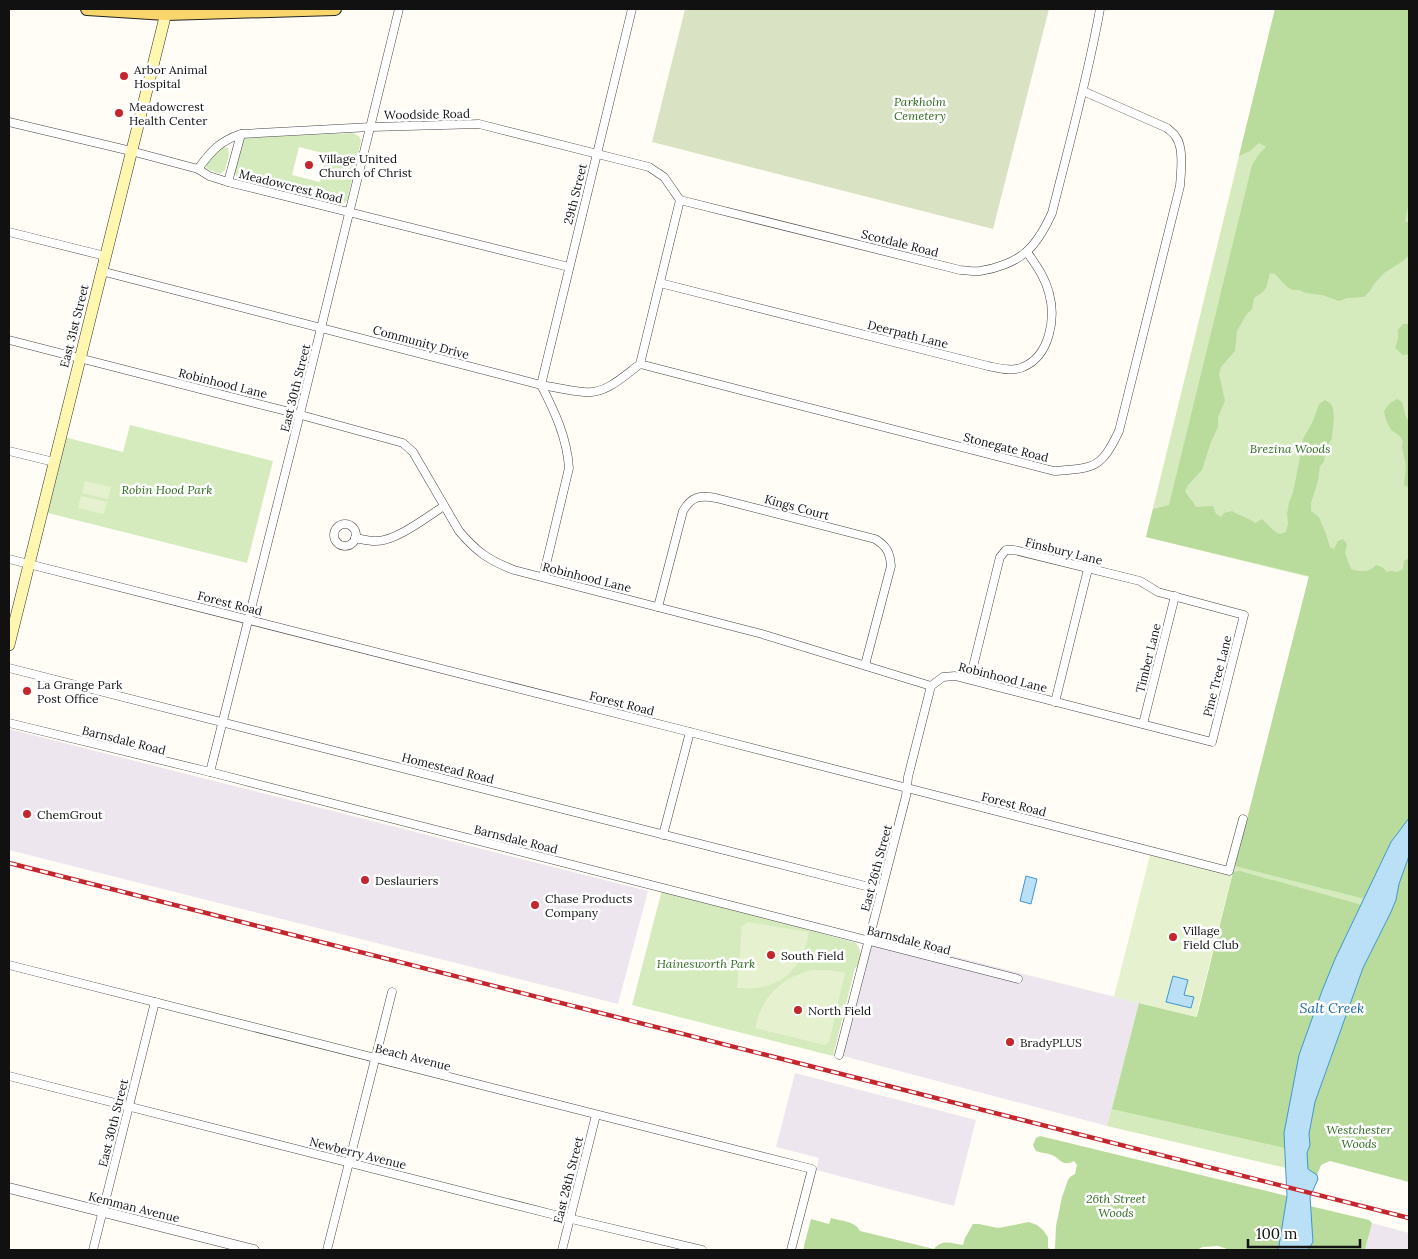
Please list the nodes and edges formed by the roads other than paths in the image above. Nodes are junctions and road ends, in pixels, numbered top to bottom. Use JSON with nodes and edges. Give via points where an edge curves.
{"nodes":[{"id":1,"x":87,"y":9,"type":"edge"},
{"id":2,"x":335,"y":9,"type":"edge"},
{"id":3,"x":399,"y":9,"type":"edge"},
{"id":4,"x":632,"y":9,"type":"edge"},
{"id":5,"x":1100,"y":9,"type":"edge"},
{"id":6,"x":166,"y":12,"type":"edge"},
{"id":7,"x":1083,"y":91,"type":"junction"},
{"id":8,"x":9,"y":122,"type":"edge"},
{"id":9,"x":371,"y":127,"type":"junction"},
{"id":10,"x":242,"y":134,"type":"junction"},
{"id":11,"x":132,"y":151,"type":"junction"},
{"id":12,"x":597,"y":154,"type":"junction"},
{"id":13,"x":198,"y":169,"type":"junction"},
{"id":14,"x":228,"y":182,"type":"junction"},
{"id":15,"x":680,"y":200,"type":"junction"},
{"id":16,"x":350,"y":213,"type":"junction"},
{"id":17,"x":9,"y":232,"type":"edge"},
{"id":18,"x":1027,"y":252,"type":"junction"},
{"id":19,"x":105,"y":256,"type":"junction"},
{"id":20,"x":569,"y":267,"type":"junction"},
{"id":21,"x":101,"y":271,"type":"junction"},
{"id":22,"x":660,"y":283,"type":"junction"},
{"id":23,"x":322,"y":328,"type":"junction"},
{"id":24,"x":9,"y":340,"type":"edge"},
{"id":25,"x":80,"y":358,"type":"junction"},
{"id":26,"x":640,"y":364,"type":"junction"},
{"id":27,"x":541,"y":385,"type":"junction"},
{"id":28,"x":300,"y":415,"type":"junction"},
{"id":29,"x":9,"y":451,"type":"edge"},
{"id":30,"x":54,"y":462,"type":"junction"},
{"id":31,"x":444,"y":506,"type":"junction"},
{"id":32,"x":355,"y":538,"type":"dead end"},
{"id":33,"x":9,"y":559,"type":"edge"},
{"id":34,"x":28,"y":564,"type":"junction"},
{"id":35,"x":1088,"y":569,"type":"junction"},
{"id":36,"x":543,"y":577,"type":"junction"},
{"id":37,"x":1175,"y":596,"type":"junction"},
{"id":38,"x":658,"y":607,"type":"junction"},
{"id":39,"x":1244,"y":615,"type":"joint"},
{"id":40,"x":248,"y":619,"type":"junction"},
{"id":41,"x":9,"y":644,"type":"edge"},
{"id":42,"x":866,"y":665,"type":"junction"},
{"id":43,"x":9,"y":668,"type":"edge"},
{"id":44,"x":970,"y":680,"type":"junction"},
{"id":45,"x":932,"y":686,"type":"junction"},
{"id":46,"x":1055,"y":702,"type":"junction"},
{"id":47,"x":223,"y":721,"type":"junction"},
{"id":48,"x":9,"y":723,"type":"edge"},
{"id":49,"x":1143,"y":724,"type":"junction"},
{"id":50,"x":690,"y":732,"type":"junction"},
{"id":51,"x":1212,"y":742,"type":"joint"},
{"id":52,"x":210,"y":772,"type":"junction"},
{"id":53,"x":907,"y":787,"type":"junction"},
{"id":54,"x":1243,"y":818,"type":"dead end"},
{"id":55,"x":663,"y":835,"type":"junction"},
{"id":56,"x":882,"y":890,"type":"junction"},
{"id":57,"x":868,"y":941,"type":"junction"},
{"id":58,"x":9,"y":965,"type":"edge"},
{"id":59,"x":1018,"y":979,"type":"dead end"},
{"id":60,"x":392,"y":992,"type":"dead end"},
{"id":61,"x":155,"y":1002,"type":"junction"},
{"id":62,"x":839,"y":1055,"type":"dead end"},
{"id":63,"x":375,"y":1059,"type":"junction"},
{"id":64,"x":9,"y":1076,"type":"edge"},
{"id":65,"x":129,"y":1106,"type":"junction"},
{"id":66,"x":596,"y":1115,"type":"junction"},
{"id":67,"x":350,"y":1162,"type":"junction"},
{"id":68,"x":9,"y":1188,"type":"edge"},
{"id":69,"x":102,"y":1212,"type":"junction"},
{"id":70,"x":570,"y":1218,"type":"junction"},
{"id":71,"x":93,"y":1250,"type":"edge"},
{"id":72,"x":254,"y":1250,"type":"edge"},
{"id":73,"x":327,"y":1250,"type":"edge"},
{"id":74,"x":562,"y":1250,"type":"edge"},
{"id":75,"x":702,"y":1250,"type":"edge"},
{"id":76,"x":791,"y":1250,"type":"edge"}],
"edges":[{"from":1,"to":6,"type":"main road"},
{"from":2,"to":6,"type":"main road"},
{"from":3,"to":9,"type":"street","name":"East 30th Street"},
{"from":4,"to":12,"type":"street","name":"29th Street"},
{"from":5,"to":7,"type":"street","name":"Scotdale Road"},
{"from":6,"to":11,"type":"main road","name":"East 31st Street"},
{"from":7,"to":18,"type":"street","name":"Scotdale Road","via":[[1052,213]]},
{"from":7,"to":26,"type":"street","name":"Stonegate Road","via":[[1167,128],[1177,137],[1181,152],[1180,186],[1119,431],[1104,458],[1092,466],[1054,471]]},
{"from":8,"to":11,"type":"street","name":"Meadowcrest Road"},
{"from":9,"to":10,"type":"street","name":"Woodside Road"},
{"from":9,"to":12,"type":"street","name":"Woodside Road","via":[[479,124]]},
{"from":9,"to":16,"type":"street","name":"East 30th Street"},
{"from":10,"to":13,"type":"street","name":"Woodside Road","via":[[217,146]]},
{"from":10,"to":14,"type":"street"},
{"from":11,"to":13,"type":"street","name":"Meadowcrest Road"},
{"from":11,"to":19,"type":"main road","name":"East 31st Street"},
{"from":12,"to":15,"type":"street","name":"Woodside Road","via":[[649,167],[664,177]]},
{"from":12,"to":20,"type":"street","name":"29th Street"},
{"from":13,"to":14,"type":"street","name":"Meadowcrest Road"},
{"from":14,"to":16,"type":"street","name":"Meadowcrest Road"},
{"from":15,"to":18,"type":"street","name":"Scotdale Road","via":[[960,270],[998,267]]},
{"from":15,"to":22,"type":"street"},
{"from":16,"to":20,"type":"street","name":"Meadowcrest Road"},
{"from":16,"to":23,"type":"street","name":"East 30th Street"},
{"from":17,"to":19,"type":"street"},
{"from":18,"to":22,"type":"street","name":"Deerpath Lane","via":[[1040,270],[1049,292],[1051,325],[1037,358],[1022,368],[1012,369],[988,366]]},
{"from":19,"to":21,"type":"main road","name":"East 31st Street"},
{"from":20,"to":27,"type":"street","name":"29th Street"},
{"from":21,"to":23,"type":"street","name":"Community Drive"},
{"from":21,"to":25,"type":"main road","name":"East 31st Street"},
{"from":22,"to":26,"type":"street"},
{"from":23,"to":27,"type":"street","name":"Community Drive"},
{"from":23,"to":28,"type":"street","name":"East 30th Street"},
{"from":24,"to":25,"type":"street","name":"Robinhood Lane"},
{"from":25,"to":28,"type":"street","name":"Robinhood Lane"},
{"from":25,"to":30,"type":"main road","name":"East 31st Street"},
{"from":26,"to":27,"type":"street","via":[[599,391],[586,393]]},
{"from":27,"to":36,"type":"street","via":[[564,435],[569,468]]},
{"from":28,"to":31,"type":"street","name":"Robinhood Lane","via":[[408,446]]},
{"from":28,"to":40,"type":"street","name":"East 30th Street"},
{"from":29,"to":30,"type":"street"},
{"from":30,"to":34,"type":"main road","name":"East 31st Street"},
{"from":31,"to":32,"type":"street","via":[[395,537],[374,542]]},
{"from":31,"to":36,"type":"street","name":"Robinhood Lane","via":[[480,553],[495,563]]},
{"from":33,"to":34,"type":"street","name":"Forest Road"},
{"from":34,"to":40,"type":"street","name":"Forest Road"},
{"from":34,"to":41,"type":"main road","name":"East 31st Street"},
{"from":35,"to":37,"type":"street","name":"Finsbury Lane","via":[[1140,580],[1158,592]]},
{"from":35,"to":44,"type":"street","name":"Finsbury Lane","via":[[1006,550],[1000,557]]},
{"from":35,"to":46,"type":"street"},
{"from":36,"to":38,"type":"street","name":"Robinhood Lane"},
{"from":37,"to":39,"type":"street","name":"Finsbury Lane"},
{"from":37,"to":49,"type":"street","name":"Timber Lane"},
{"from":38,"to":42,"type":"street","name":"Robinhood Lane"},
{"from":38,"to":42,"type":"street","name":"Kings Court","via":[[683,510],[696,497],[716,498],[875,539],[889,553],[891,566]]},
{"from":39,"to":51,"type":"street","name":"Pine Tree Lane"},
{"from":40,"to":47,"type":"street","name":"East 30th Street"},
{"from":40,"to":50,"type":"street","name":"Forest Road"},
{"from":42,"to":45,"type":"street","name":"Robinhood Lane"},
{"from":43,"to":47,"type":"street","name":"Homestead Road"},
{"from":44,"to":45,"type":"street","name":"Robinhood Lane","via":[[948,676]]},
{"from":44,"to":46,"type":"street","name":"Robinhood Lane"},
{"from":45,"to":53,"type":"street","name":"East 26th Street"},
{"from":46,"to":49,"type":"street","name":"Robinhood Lane"},
{"from":47,"to":52,"type":"street","name":"East 30th Street"},
{"from":47,"to":55,"type":"street","name":"Homestead Road"},
{"from":48,"to":52,"type":"street","name":"Barnsdale Road"},
{"from":49,"to":51,"type":"street","name":"Robinhood Lane"},
{"from":50,"to":53,"type":"street","name":"Forest Road"},
{"from":50,"to":55,"type":"street"},
{"from":52,"to":57,"type":"street","name":"Barnsdale Road"},
{"from":53,"to":54,"type":"street","name":"Forest Road","via":[[1229,871]]},
{"from":53,"to":56,"type":"street","name":"East 26th Street"},
{"from":55,"to":56,"type":"street","name":"Homestead Road"},
{"from":56,"to":57,"type":"street","name":"East 26th Street"},
{"from":57,"to":59,"type":"street","name":"Barnsdale Road"},
{"from":57,"to":62,"type":"street","name":"East 26th Street"},
{"from":58,"to":61,"type":"street","name":"Beach Avenue"},
{"from":60,"to":63,"type":"street"},
{"from":61,"to":63,"type":"street","name":"Beach Avenue"},
{"from":61,"to":65,"type":"street","name":"East 30th Street"},
{"from":63,"to":66,"type":"street","name":"Beach Avenue"},
{"from":63,"to":67,"type":"street"},
{"from":64,"to":65,"type":"street","name":"Newberry Avenue"},
{"from":65,"to":67,"type":"street","name":"Newberry Avenue"},
{"from":65,"to":69,"type":"street","name":"East 30th Street"},
{"from":66,"to":70,"type":"street","name":"East 28th Street"},
{"from":66,"to":76,"type":"street","name":"Beach Avenue","via":[[812,1170]]},
{"from":67,"to":70,"type":"street","name":"Newberry Avenue"},
{"from":67,"to":73,"type":"street"},
{"from":68,"to":69,"type":"street","name":"Kemman Avenue"},
{"from":69,"to":71,"type":"street","name":"East 30th Street"},
{"from":69,"to":72,"type":"street","name":"Kemman Avenue"},
{"from":70,"to":74,"type":"street","name":"East 28th Street"},
{"from":70,"to":75,"type":"street","name":"Newberry Avenue"}]}
